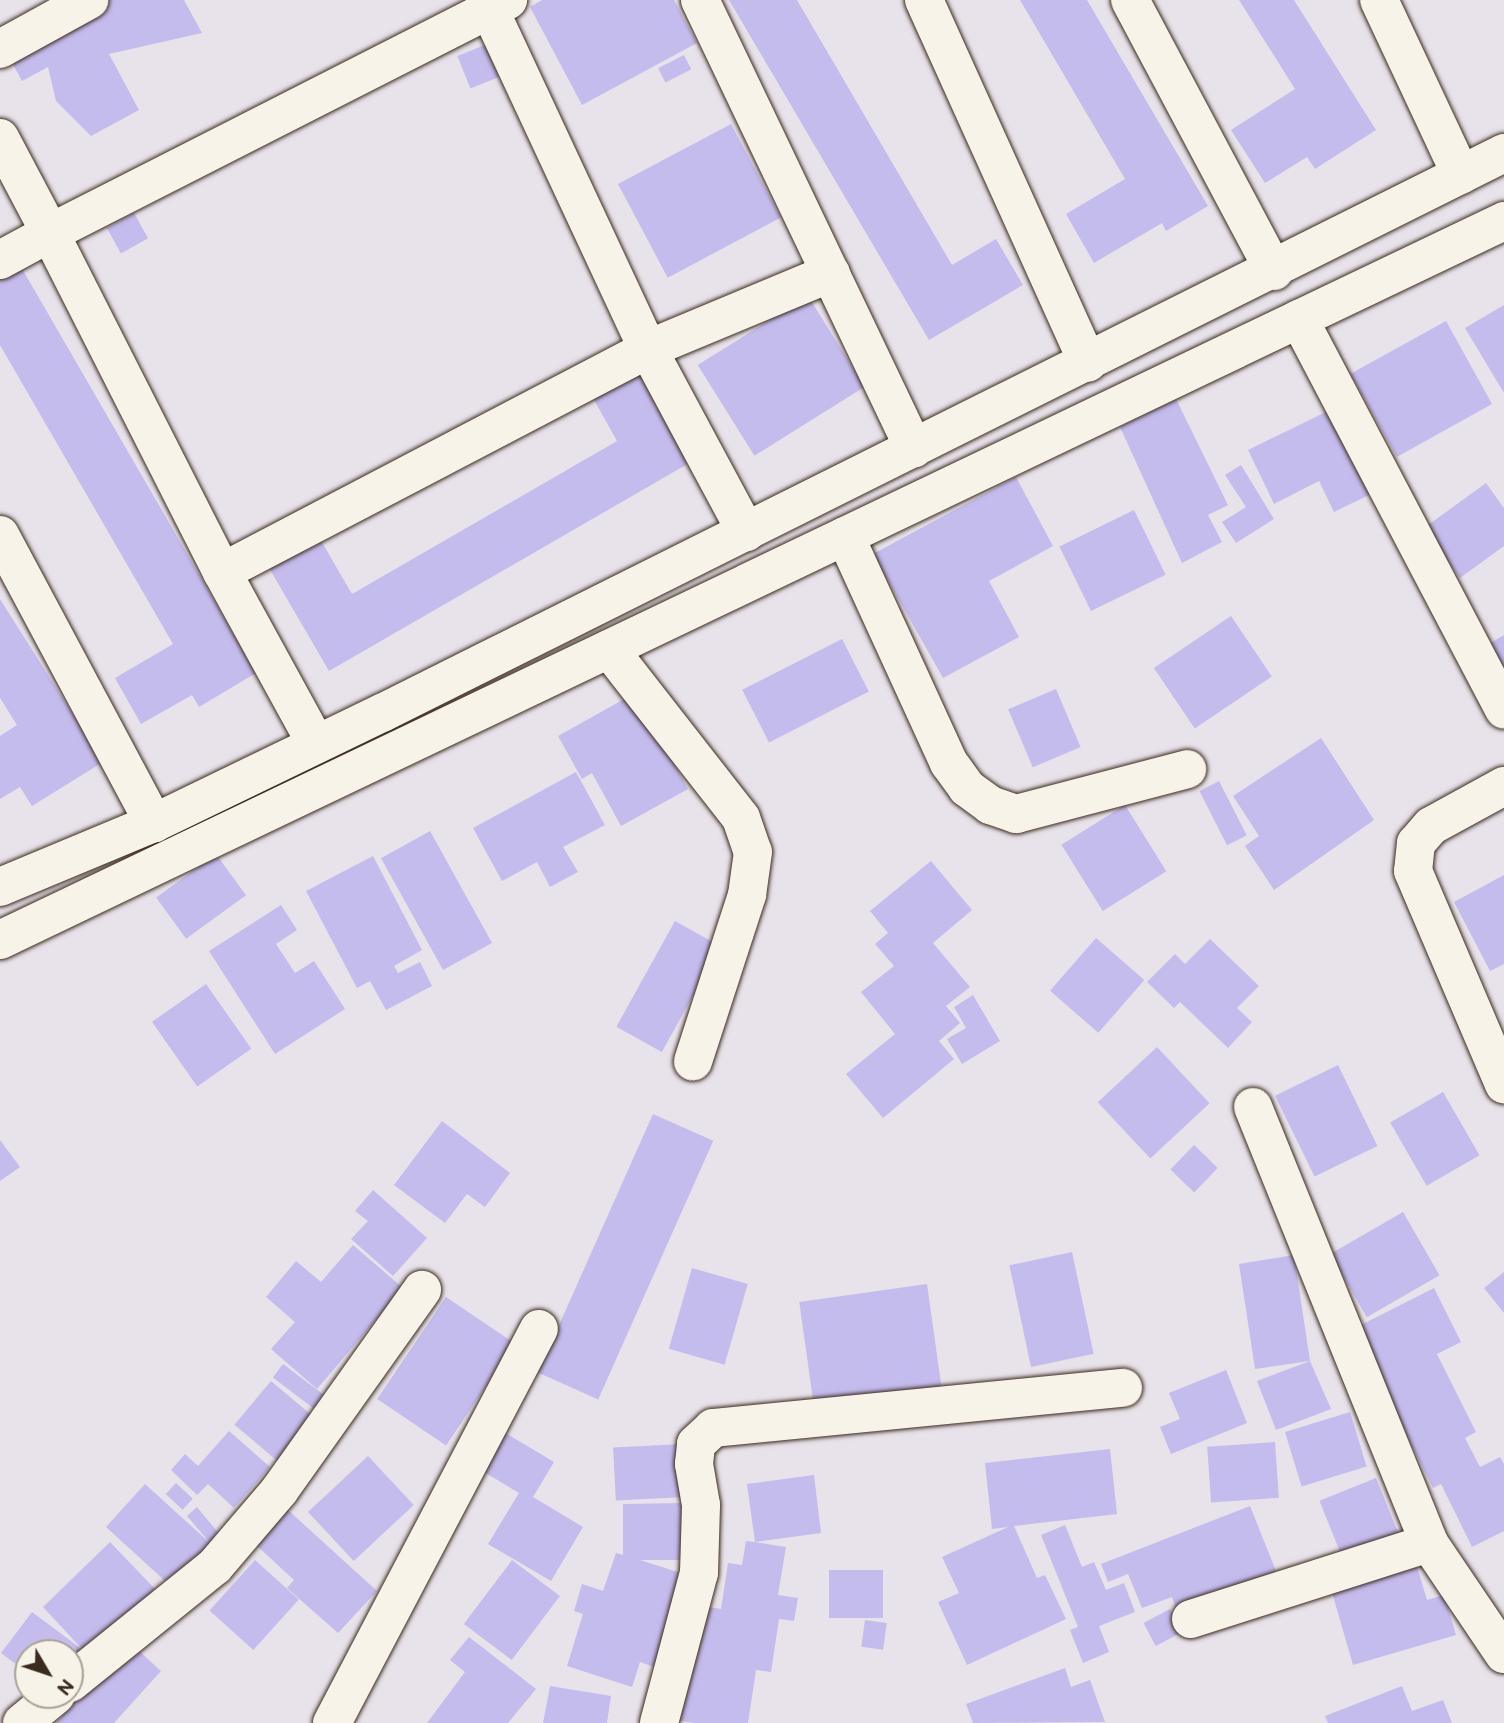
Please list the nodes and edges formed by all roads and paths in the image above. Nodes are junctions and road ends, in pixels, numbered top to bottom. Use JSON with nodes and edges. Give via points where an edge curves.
{"nodes":[{"id":1,"x":89,"y":0,"type":"edge"},
{"id":2,"x":700,"y":0,"type":"edge"},
{"id":3,"x":924,"y":0,"type":"edge"},
{"id":4,"x":1130,"y":0,"type":"edge"},
{"id":5,"x":1379,"y":0,"type":"edge"},
{"id":6,"x":494,"y":3,"type":"edge"},
{"id":7,"x":0,"y":49,"type":"edge"},
{"id":8,"x":0,"y":138,"type":"edge"},
{"id":9,"x":1504,"y":153,"type":"edge"},
{"id":10,"x":1461,"y":175,"type":"junction"},
{"id":11,"x":1504,"y":221,"type":"edge"},
{"id":12,"x":50,"y":233,"type":"junction"},
{"id":13,"x":0,"y":260,"type":"edge"},
{"id":14,"x":1274,"y":271,"type":"junction"},
{"id":15,"x":831,"y":274,"type":"junction"},
{"id":16,"x":1299,"y":319,"type":"junction"},
{"id":17,"x":648,"y":349,"type":"junction"},
{"id":18,"x":1088,"y":363,"type":"junction"},
{"id":19,"x":914,"y":449,"type":"junction"},
{"id":20,"x":746,"y":532,"type":"junction"},
{"id":21,"x":0,"y":535,"type":"edge"},
{"id":22,"x":845,"y":536,"type":"junction"},
{"id":23,"x":222,"y":572,"type":"junction"},
{"id":24,"x":610,"y":649,"type":"junction"},
{"id":25,"x":1504,"y":709,"type":"edge"},
{"id":26,"x":316,"y":744,"type":"junction"},
{"id":27,"x":1187,"y":769,"type":"dead end"},
{"id":28,"x":1504,"y":786,"type":"edge"},
{"id":29,"x":154,"y":823,"type":"junction"},
{"id":30,"x":0,"y":887,"type":"edge"},
{"id":31,"x":0,"y":940,"type":"edge"},
{"id":32,"x":693,"y":1061,"type":"dead end"},
{"id":33,"x":1504,"y":1084,"type":"edge"},
{"id":34,"x":1253,"y":1107,"type":"dead end"},
{"id":35,"x":422,"y":1290,"type":"dead end"},
{"id":36,"x":539,"y":1329,"type":"dead end"},
{"id":37,"x":1122,"y":1388,"type":"dead end"},
{"id":38,"x":1429,"y":1543,"type":"junction"},
{"id":39,"x":1191,"y":1619,"type":"dead end"},
{"id":40,"x":1504,"y":1654,"type":"edge"},
{"id":41,"x":84,"y":1672,"type":"edge"},
{"id":42,"x":39,"y":1709,"type":"edge"},
{"id":43,"x":22,"y":1723,"type":"edge"},
{"id":44,"x":332,"y":1723,"type":"edge"},
{"id":45,"x":659,"y":1723,"type":"edge"}],
"edges":[{"from":1,"to":7,"type":"street"},
{"from":2,"to":15,"type":"street"},
{"from":3,"to":18,"type":"street"},
{"from":4,"to":14,"type":"street"},
{"from":5,"to":10,"type":"street"},
{"from":6,"to":12,"type":"street"},
{"from":6,"to":17,"type":"street"},
{"from":8,"to":12,"type":"street"},
{"from":9,"to":10,"type":"street"},
{"from":10,"to":14,"type":"street"},
{"from":11,"to":16,"type":"street"},
{"from":12,"to":13,"type":"street"},
{"from":12,"to":23,"type":"street"},
{"from":14,"to":18,"type":"street"},
{"from":15,"to":17,"type":"street"},
{"from":15,"to":19,"type":"street"},
{"from":16,"to":22,"type":"street"},
{"from":16,"to":25,"type":"street"},
{"from":17,"to":20,"type":"street"},
{"from":17,"to":23,"type":"street"},
{"from":18,"to":19,"type":"street"},
{"from":19,"to":20,"type":"street"},
{"from":20,"to":26,"type":"street"},
{"from":21,"to":29,"type":"street"},
{"from":22,"to":24,"type":"street"},
{"from":22,"to":27,"type":"street","via":[[949,763],[967,788],[990,805],[1016,814]]},
{"from":23,"to":26,"type":"street"},
{"from":24,"to":31,"type":"street"},
{"from":24,"to":32,"type":"street","via":[[741,818],[753,852],[747,895]]},
{"from":26,"to":29,"type":"street"},
{"from":28,"to":33,"type":"street","via":[[1431,826],[1416,844],[1413,872]]},
{"from":29,"to":30,"type":"street"},
{"from":34,"to":38,"type":"street"},
{"from":35,"to":41,"type":"street","via":[[279,1491],[215,1566]]},
{"from":36,"to":44,"type":"street"},
{"from":37,"to":45,"type":"street","via":[[713,1429],[696,1444],[694,1464],[701,1505],[699,1573]]},
{"from":38,"to":39,"type":"street"},
{"from":38,"to":40,"type":"street"},
{"from":42,"to":43,"type":"street"}]}
